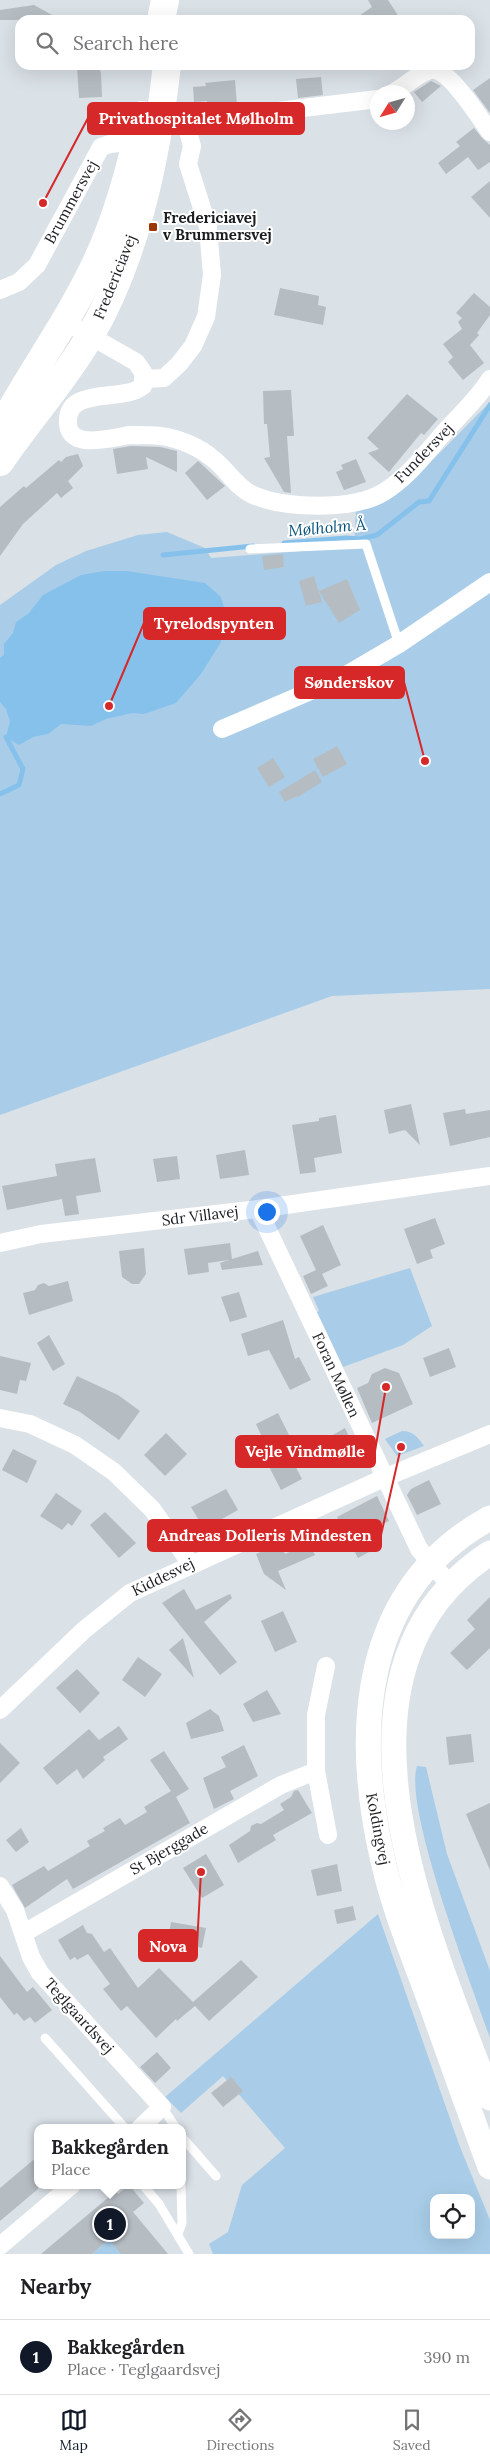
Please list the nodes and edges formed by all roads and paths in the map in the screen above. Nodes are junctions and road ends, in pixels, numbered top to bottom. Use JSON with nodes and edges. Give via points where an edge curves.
{"nodes":[{"id":1,"x":165,"y":0,"type":"edge"},
{"id":2,"x":172,"y":0,"type":"edge"},
{"id":3,"x":162,"y":15,"type":"edge"},
{"id":4,"x":171,"y":15,"type":"edge"},
{"id":5,"x":152,"y":70,"type":"edge"},
{"id":6,"x":166,"y":70,"type":"edge"},
{"id":7,"x":405,"y":85,"type":"edge"},
{"id":8,"x":370,"y":100,"type":"edge"},
{"id":9,"x":162,"y":114,"type":"junction"},
{"id":10,"x":186,"y":124,"type":"junction"},
{"id":11,"x":490,"y":132,"type":"edge"},
{"id":12,"x":145,"y":150,"type":"junction"},
{"id":13,"x":0,"y":290,"type":"edge"},
{"id":14,"x":64,"y":321,"type":"junction"},
{"id":15,"x":90,"y":336,"type":"junction"},
{"id":16,"x":145,"y":379,"type":"junction"},
{"id":17,"x":490,"y":379,"type":"edge"},
{"id":18,"x":0,"y":429,"type":"edge"},
{"id":19,"x":0,"y":462,"type":"edge"},
{"id":20,"x":250,"y":549,"type":"dead end"},
{"id":21,"x":490,"y":582,"type":"edge"},
{"id":22,"x":399,"y":644,"type":"junction"},
{"id":23,"x":222,"y":728,"type":"dead end"},
{"id":24,"x":490,"y":1176,"type":"edge"},
{"id":25,"x":258,"y":1210,"type":"junction"},
{"id":26,"x":0,"y":1243,"type":"edge"},
{"id":27,"x":0,"y":1418,"type":"edge"},
{"id":28,"x":490,"y":1434,"type":"edge"},
{"id":29,"x":384,"y":1478,"type":"junction"},
{"id":30,"x":490,"y":1518,"type":"edge"},
{"id":31,"x":490,"y":1553,"type":"edge"},
{"id":32,"x":191,"y":1564,"type":"junction"},
{"id":33,"x":430,"y":1564,"type":"junction"},
{"id":34,"x":451,"y":1586,"type":"junction"},
{"id":35,"x":326,"y":1666,"type":"dead end"},
{"id":36,"x":0,"y":1710,"type":"edge"},
{"id":37,"x":316,"y":1771,"type":"junction"},
{"id":38,"x":328,"y":1835,"type":"dead end"},
{"id":39,"x":0,"y":1886,"type":"edge"},
{"id":40,"x":24,"y":1933,"type":"junction"},
{"id":41,"x":45,"y":2038,"type":"dead end"},
{"id":42,"x":490,"y":2098,"type":"edge"},
{"id":43,"x":162,"y":2107,"type":"junction"},
{"id":44,"x":121,"y":2124,"type":"edge"},
{"id":45,"x":144,"y":2124,"type":"edge"},
{"id":46,"x":173,"y":2124,"type":"edge"},
{"id":47,"x":186,"y":2142,"type":"edge"},
{"id":48,"x":490,"y":2167,"type":"edge"},
{"id":49,"x":216,"y":2176,"type":"dead end"},
{"id":50,"x":67,"y":2189,"type":"edge"},
{"id":51,"x":146,"y":2189,"type":"edge"},
{"id":52,"x":181,"y":2189,"type":"edge"},
{"id":53,"x":178,"y":2234,"type":"junction"},
{"id":54,"x":0,"y":2246,"type":"edge"},
{"id":55,"x":189,"y":2254,"type":"edge"}],
"edges":[{"from":1,"to":3,"type":"main road"},
{"from":2,"to":4,"type":"main road"},
{"from":5,"to":12,"type":"main road","name":"Fredericiavej"},
{"from":6,"to":9,"type":"main road","name":"Fredericiavej"},
{"from":7,"to":11,"type":"street","via":[[428,70],[447,75]]},
{"from":8,"to":10,"type":"street"},
{"from":9,"to":10,"type":"street"},
{"from":9,"to":12,"type":"main road","name":"Fredericiavej"},
{"from":10,"to":16,"type":"street","via":[[192,146],[188,164],[208,227],[212,275],[206,317],[193,346],[179,364],[164,378]]},
{"from":12,"to":13,"type":"street","name":"Brummersvej","via":[[123,142],[102,147],[37,265],[19,282]]},
{"from":12,"to":14,"type":"main road","name":"Fredericiavej","via":[[97,260]]},
{"from":12,"to":15,"type":"main road","name":"Fredericiavej","via":[[145,194],[120,273]]},
{"from":14,"to":15,"type":"street"},
{"from":14,"to":18,"type":"main road","name":"Fredericiavej"},
{"from":15,"to":16,"type":"street","via":[[136,362]]},
{"from":15,"to":19,"type":"main road","name":"Fredericiavej","via":[[56,388]]},
{"from":16,"to":17,"type":"street","name":"Fundersvej","via":[[143,386],[130,394],[85,398],[69,412],[70,432],[86,440],[131,435],[161,436],[189,444],[212,458],[250,494],[302,506],[344,503],[383,493],[406,475]]},
{"from":20,"to":22,"type":"lane","via":[[366,544]]},
{"from":21,"to":22,"type":"street"},
{"from":22,"to":23,"type":"street","via":[[341,678]]},
{"from":24,"to":25,"type":"street","name":"Sdr Villavej"},
{"from":25,"to":26,"type":"street","name":"Sdr Villavej","via":[[41,1234]]},
{"from":25,"to":29,"type":"street","name":"Foran Møllen"},
{"from":27,"to":32,"type":"street","via":[[30,1424],[75,1445],[114,1472],[152,1509]]},
{"from":28,"to":29,"type":"street","name":"Kiddesvej"},
{"from":29,"to":32,"type":"street","name":"Kiddesvej"},
{"from":29,"to":33,"type":"street","name":"Foran Møllen","via":[[419,1549]]},
{"from":30,"to":33,"type":"main road","name":"Koldingvej"},
{"from":31,"to":34,"type":"main road","name":"Koldingvej"},
{"from":32,"to":36,"type":"street","name":"Kiddesvej","via":[[110,1606]]},
{"from":33,"to":34,"type":"street","name":"Foran Møllen"},
{"from":33,"to":48,"type":"main road","name":"Koldingvej","via":[[394,1613],[384,1639],[369,1718],[368,1774],[383,1862],[399,1916]]},
{"from":34,"to":42,"type":"main road","name":"Koldingvej","via":[[434,1606],[404,1672],[395,1714],[393,1768],[399,1821],[414,1882]]},
{"from":35,"to":37,"type":"street","via":[[316,1715]]},
{"from":37,"to":38,"type":"street"},
{"from":37,"to":40,"type":"street","name":"St Bjerggade","via":[[281,1785]]},
{"from":39,"to":40,"type":"street","name":"Teglgaardsvej"},
{"from":40,"to":43,"type":"street","name":"Teglgaardsvej","via":[[40,1973]]},
{"from":41,"to":44,"type":"lane"},
{"from":43,"to":45,"type":"street"},
{"from":43,"to":46,"type":"lane"},
{"from":47,"to":49,"type":"lane"},
{"from":50,"to":54,"type":"street"},
{"from":51,"to":53,"type":"lane"},
{"from":52,"to":53,"type":"lane","via":[[182,2223]]},
{"from":53,"to":55,"type":"lane"}]}
